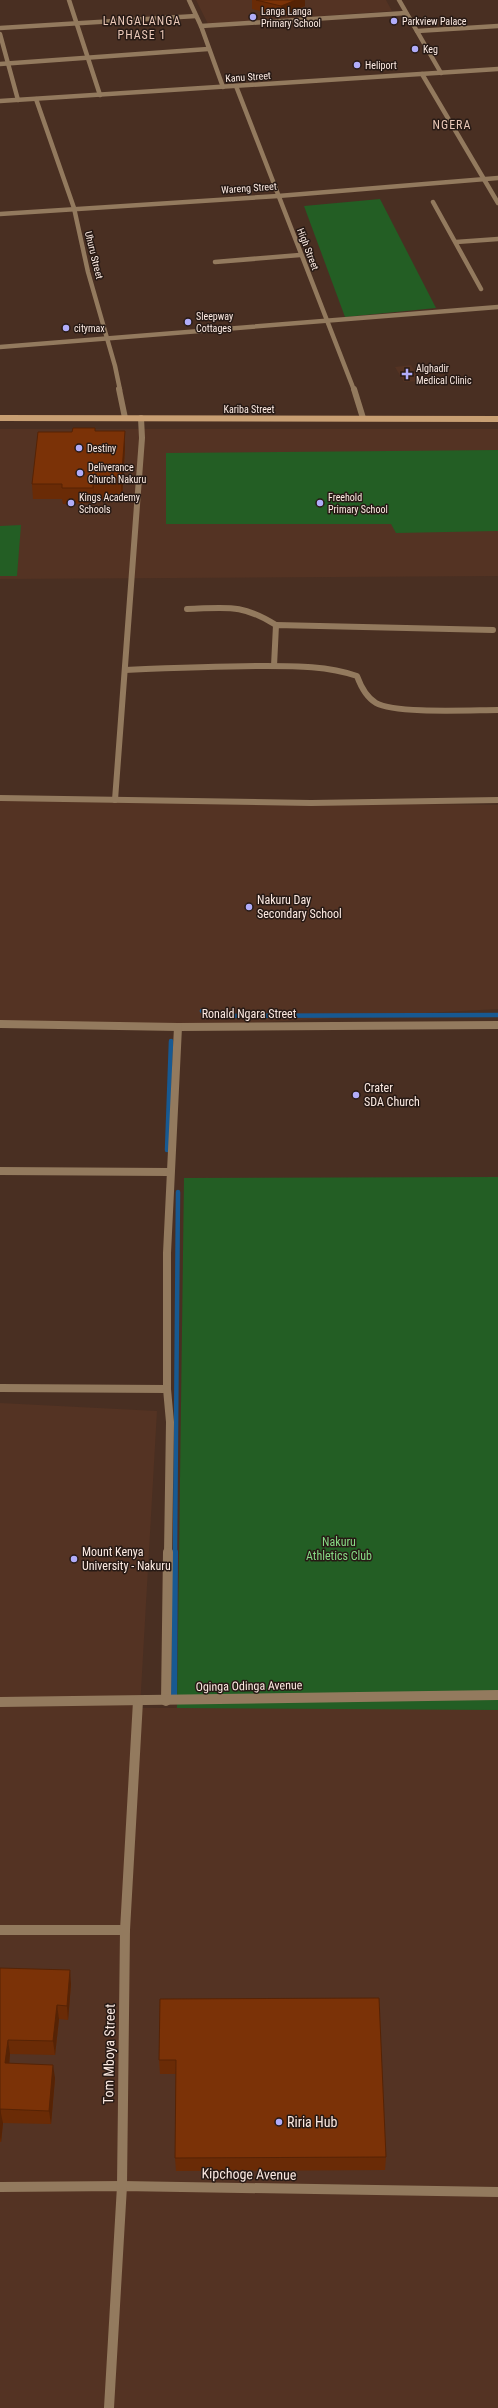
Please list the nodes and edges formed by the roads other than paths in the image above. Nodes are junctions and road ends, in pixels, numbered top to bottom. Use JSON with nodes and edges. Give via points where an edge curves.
{"nodes":[{"id":1,"x":69,"y":0,"type":"edge"},
{"id":2,"x":189,"y":0,"type":"edge"},
{"id":3,"x":399,"y":0,"type":"edge"},
{"id":4,"x":406,"y":13,"type":"junction"},
{"id":5,"x":196,"y":16,"type":"junction"},
{"id":6,"x":76,"y":22,"type":"junction"},
{"id":7,"x":201,"y":26,"type":"junction"},
{"id":8,"x":498,"y":26,"type":"edge"},
{"id":9,"x":0,"y":28,"type":"edge"},
{"id":10,"x":417,"y":31,"type":"junction"},
{"id":11,"x":0,"y":34,"type":"edge"},
{"id":12,"x":208,"y":50,"type":"junction"},
{"id":13,"x":88,"y":57,"type":"junction"},
{"id":14,"x":0,"y":64,"type":"edge"},
{"id":15,"x":7,"y":64,"type":"junction"},
{"id":16,"x":498,"y":69,"type":"edge"},
{"id":17,"x":441,"y":73,"type":"junction"},
{"id":18,"x":422,"y":74,"type":"junction"},
{"id":19,"x":236,"y":86,"type":"junction"},
{"id":20,"x":223,"y":87,"type":"junction"},
{"id":21,"x":100,"y":95,"type":"junction"},
{"id":22,"x":36,"y":99,"type":"junction"},
{"id":23,"x":18,"y":100,"type":"junction"},
{"id":24,"x":0,"y":102,"type":"edge"},
{"id":25,"x":498,"y":178,"type":"edge"},
{"id":26,"x":484,"y":179,"type":"junction"},
{"id":27,"x":278,"y":196,"type":"junction"},
{"id":28,"x":433,"y":202,"type":"dead end"},
{"id":29,"x":498,"y":202,"type":"edge"},
{"id":30,"x":74,"y":208,"type":"junction"},
{"id":31,"x":0,"y":214,"type":"edge"},
{"id":32,"x":498,"y":239,"type":"edge"},
{"id":33,"x":456,"y":242,"type":"junction"},
{"id":34,"x":300,"y":255,"type":"junction"},
{"id":35,"x":215,"y":262,"type":"dead end"},
{"id":36,"x":481,"y":289,"type":"dead end"},
{"id":37,"x":498,"y":307,"type":"edge"},
{"id":38,"x":328,"y":320,"type":"junction"},
{"id":39,"x":107,"y":339,"type":"junction"},
{"id":40,"x":0,"y":347,"type":"edge"},
{"id":41,"x":0,"y":418,"type":"edge"},
{"id":42,"x":126,"y":418,"type":"junction"},
{"id":43,"x":141,"y":418,"type":"junction"},
{"id":44,"x":363,"y":418,"type":"junction"},
{"id":45,"x":498,"y":419,"type":"edge"},
{"id":46,"x":187,"y":609,"type":"dead end"},
{"id":47,"x":276,"y":625,"type":"junction"},
{"id":48,"x":493,"y":630,"type":"dead end"},
{"id":49,"x":274,"y":666,"type":"junction"},
{"id":50,"x":125,"y":670,"type":"junction"},
{"id":51,"x":498,"y":710,"type":"edge"},
{"id":52,"x":0,"y":798,"type":"edge"},
{"id":53,"x":115,"y":800,"type":"junction"},
{"id":54,"x":498,"y":800,"type":"edge"},
{"id":55,"x":0,"y":1024,"type":"edge"},
{"id":56,"x":498,"y":1025,"type":"edge"},
{"id":57,"x":178,"y":1027,"type":"junction"},
{"id":58,"x":0,"y":1171,"type":"edge"},
{"id":59,"x":169,"y":1172,"type":"junction"},
{"id":60,"x":0,"y":1388,"type":"edge"},
{"id":61,"x":167,"y":1389,"type":"junction"},
{"id":62,"x":498,"y":1695,"type":"edge"},
{"id":63,"x":166,"y":1700,"type":"junction"},
{"id":64,"x":138,"y":1701,"type":"junction"},
{"id":65,"x":0,"y":1702,"type":"edge"},
{"id":66,"x":0,"y":1930,"type":"edge"},
{"id":67,"x":125,"y":1930,"type":"junction"},
{"id":68,"x":122,"y":2186,"type":"junction"},
{"id":69,"x":0,"y":2187,"type":"edge"},
{"id":70,"x":498,"y":2192,"type":"edge"},
{"id":71,"x":109,"y":2408,"type":"edge"}],
"edges":[{"from":1,"to":6,"type":"street"},
{"from":2,"to":5,"type":"street"},
{"from":3,"to":4,"type":"street"},
{"from":4,"to":7,"type":"street"},
{"from":4,"to":10,"type":"street"},
{"from":5,"to":6,"type":"street"},
{"from":5,"to":7,"type":"street"},
{"from":6,"to":9,"type":"street"},
{"from":6,"to":13,"type":"street"},
{"from":7,"to":12,"type":"street"},
{"from":8,"to":10,"type":"street"},
{"from":10,"to":17,"type":"street"},
{"from":11,"to":15,"type":"street"},
{"from":12,"to":13,"type":"street"},
{"from":12,"to":20,"type":"street"},
{"from":13,"to":15,"type":"street"},
{"from":13,"to":21,"type":"street"},
{"from":14,"to":15,"type":"street"},
{"from":15,"to":23,"type":"street"},
{"from":16,"to":17,"type":"street","name":"Kanu Street"},
{"from":17,"to":18,"type":"street","name":"Kanu Street"},
{"from":18,"to":19,"type":"street","name":"Kanu Street"},
{"from":18,"to":26,"type":"street"},
{"from":19,"to":20,"type":"street","name":"Kanu Street"},
{"from":19,"to":27,"type":"street","name":"High Street"},
{"from":20,"to":21,"type":"street","name":"Kanu Street"},
{"from":21,"to":22,"type":"street","name":"Kanu Street"},
{"from":22,"to":23,"type":"street","name":"Kanu Street"},
{"from":22,"to":30,"type":"street","name":"Uhuru Street"},
{"from":23,"to":24,"type":"street","name":"Kanu Street"},
{"from":25,"to":26,"type":"street","name":"Wareng Street"},
{"from":26,"to":27,"type":"street","name":"Wareng Street"},
{"from":26,"to":29,"type":"street"},
{"from":27,"to":30,"type":"street","name":"Wareng Street"},
{"from":27,"to":34,"type":"street","name":"High Street"},
{"from":28,"to":33,"type":"street"},
{"from":30,"to":31,"type":"street","name":"Wareng Street"},
{"from":30,"to":39,"type":"street","name":"Uhuru Street"},
{"from":32,"to":33,"type":"street"},
{"from":33,"to":36,"type":"street"},
{"from":34,"to":35,"type":"street"},
{"from":34,"to":38,"type":"street","name":"High Street"},
{"from":37,"to":38,"type":"street"},
{"from":38,"to":39,"type":"street"},
{"from":38,"to":44,"type":"street","name":"High Street","via":[[348,370]]},
{"from":39,"to":40,"type":"street"},
{"from":39,"to":42,"type":"street","name":"Uhuru Street"},
{"from":41,"to":42,"type":"street","name":"Kariba Street"},
{"from":42,"to":43,"type":"street","name":"Kariba Street"},
{"from":43,"to":44,"type":"street","name":"Kariba Street"},
{"from":43,"to":50,"type":"street","via":[[142,438]]},
{"from":44,"to":45,"type":"street","name":"Kariba Street"},
{"from":46,"to":47,"type":"street","via":[[241,608],[257,613]]},
{"from":47,"to":48,"type":"street"},
{"from":47,"to":49,"type":"street"},
{"from":49,"to":50,"type":"street"},
{"from":49,"to":51,"type":"street","via":[[355,673],[364,694],[377,705],[386,708]]},
{"from":50,"to":53,"type":"street"},
{"from":52,"to":53,"type":"street"},
{"from":53,"to":54,"type":"street","via":[[398,803]]},
{"from":55,"to":57,"type":"street","name":"Ronald Ngara Street"},
{"from":56,"to":57,"type":"street","name":"Ronald Ngara Street"},
{"from":57,"to":59,"type":"street"},
{"from":58,"to":59,"type":"street"},
{"from":59,"to":61,"type":"street"},
{"from":60,"to":61,"type":"street"},
{"from":61,"to":63,"type":"street","via":[[170,1422]]},
{"from":62,"to":63,"type":"street","name":"Oginga Odinga Avenue"},
{"from":63,"to":64,"type":"street","name":"Oginga Odinga Avenue"},
{"from":64,"to":65,"type":"street","name":"Oginga Odinga Avenue"},
{"from":64,"to":67,"type":"street","name":"Tom Mboya Street"},
{"from":66,"to":67,"type":"street"},
{"from":67,"to":68,"type":"street","name":"Tom Mboya Street"},
{"from":68,"to":69,"type":"street","name":"Kipchoge Avenue"},
{"from":68,"to":70,"type":"street","name":"Kipchoge Avenue"},
{"from":68,"to":71,"type":"street","name":"Tom Mboya Street"}]}
